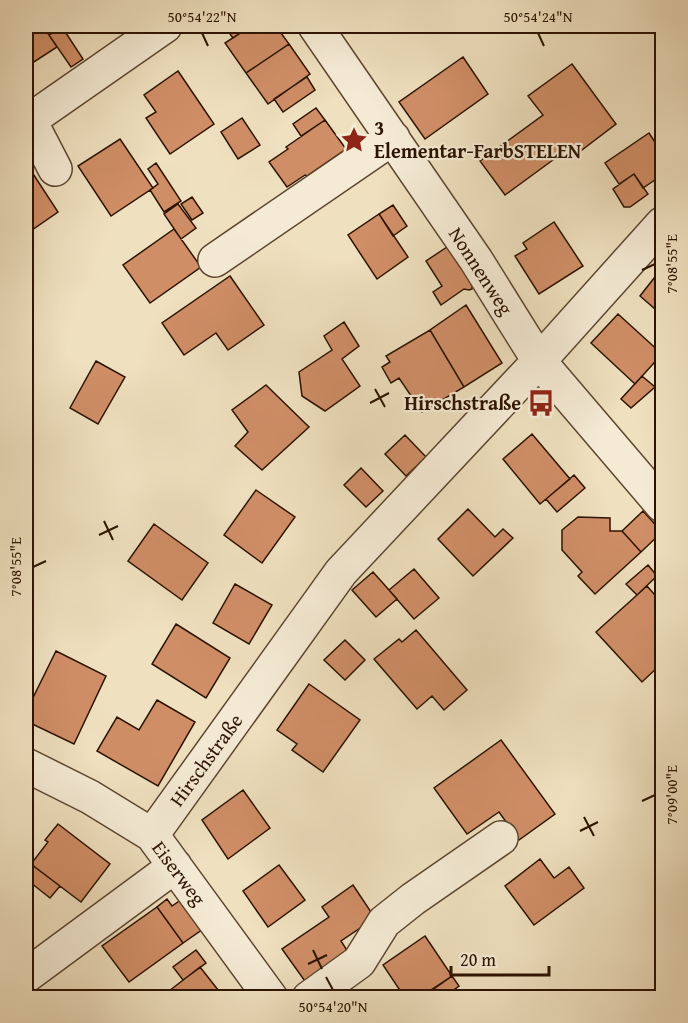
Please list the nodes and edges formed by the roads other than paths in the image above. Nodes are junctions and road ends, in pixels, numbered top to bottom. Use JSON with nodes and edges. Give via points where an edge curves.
{"nodes":[{"id":1,"x":165,"y":26,"type":"edge"},
{"id":2,"x":317,"y":26,"type":"edge"},
{"id":3,"x":28,"y":117,"type":"edge"},
{"id":4,"x":393,"y":138,"type":"junction"},
{"id":5,"x":56,"y":169,"type":"dead end"},
{"id":6,"x":663,"y":224,"type":"edge"},
{"id":7,"x":215,"y":260,"type":"dead end"},
{"id":8,"x":539,"y":361,"type":"junction"},
{"id":9,"x":663,"y":505,"type":"edge"},
{"id":10,"x":26,"y":765,"type":"edge"},
{"id":11,"x":152,"y":835,"type":"junction"},
{"id":12,"x":501,"y":837,"type":"dead end"},
{"id":13,"x":175,"y":866,"type":"junction"},
{"id":14,"x":26,"y":976,"type":"edge"},
{"id":15,"x":271,"y":998,"type":"edge"},
{"id":16,"x":309,"y":998,"type":"edge"}],
"edges":[{"from":1,"to":3,"type":"street"},
{"from":2,"to":4,"type":"street","name":"Nonnenweg"},
{"from":3,"to":5,"type":"street"},
{"from":4,"to":7,"type":"street"},
{"from":4,"to":8,"type":"street","name":"Nonnenweg"},
{"from":6,"to":8,"type":"street","name":"Hirschstraße"},
{"from":8,"to":9,"type":"street","name":"Nonnenweg"},
{"from":8,"to":11,"type":"street","name":"Hirschstraße","via":[[341,572]]},
{"from":10,"to":11,"type":"street","name":"Eiserweg","via":[[90,797]]},
{"from":11,"to":13,"type":"street","name":"Eiserweg"},
{"from":12,"to":16,"type":"street","via":[[384,922],[359,962]]},
{"from":13,"to":14,"type":"street"},
{"from":13,"to":15,"type":"street","name":"Eiserweg"}]}
